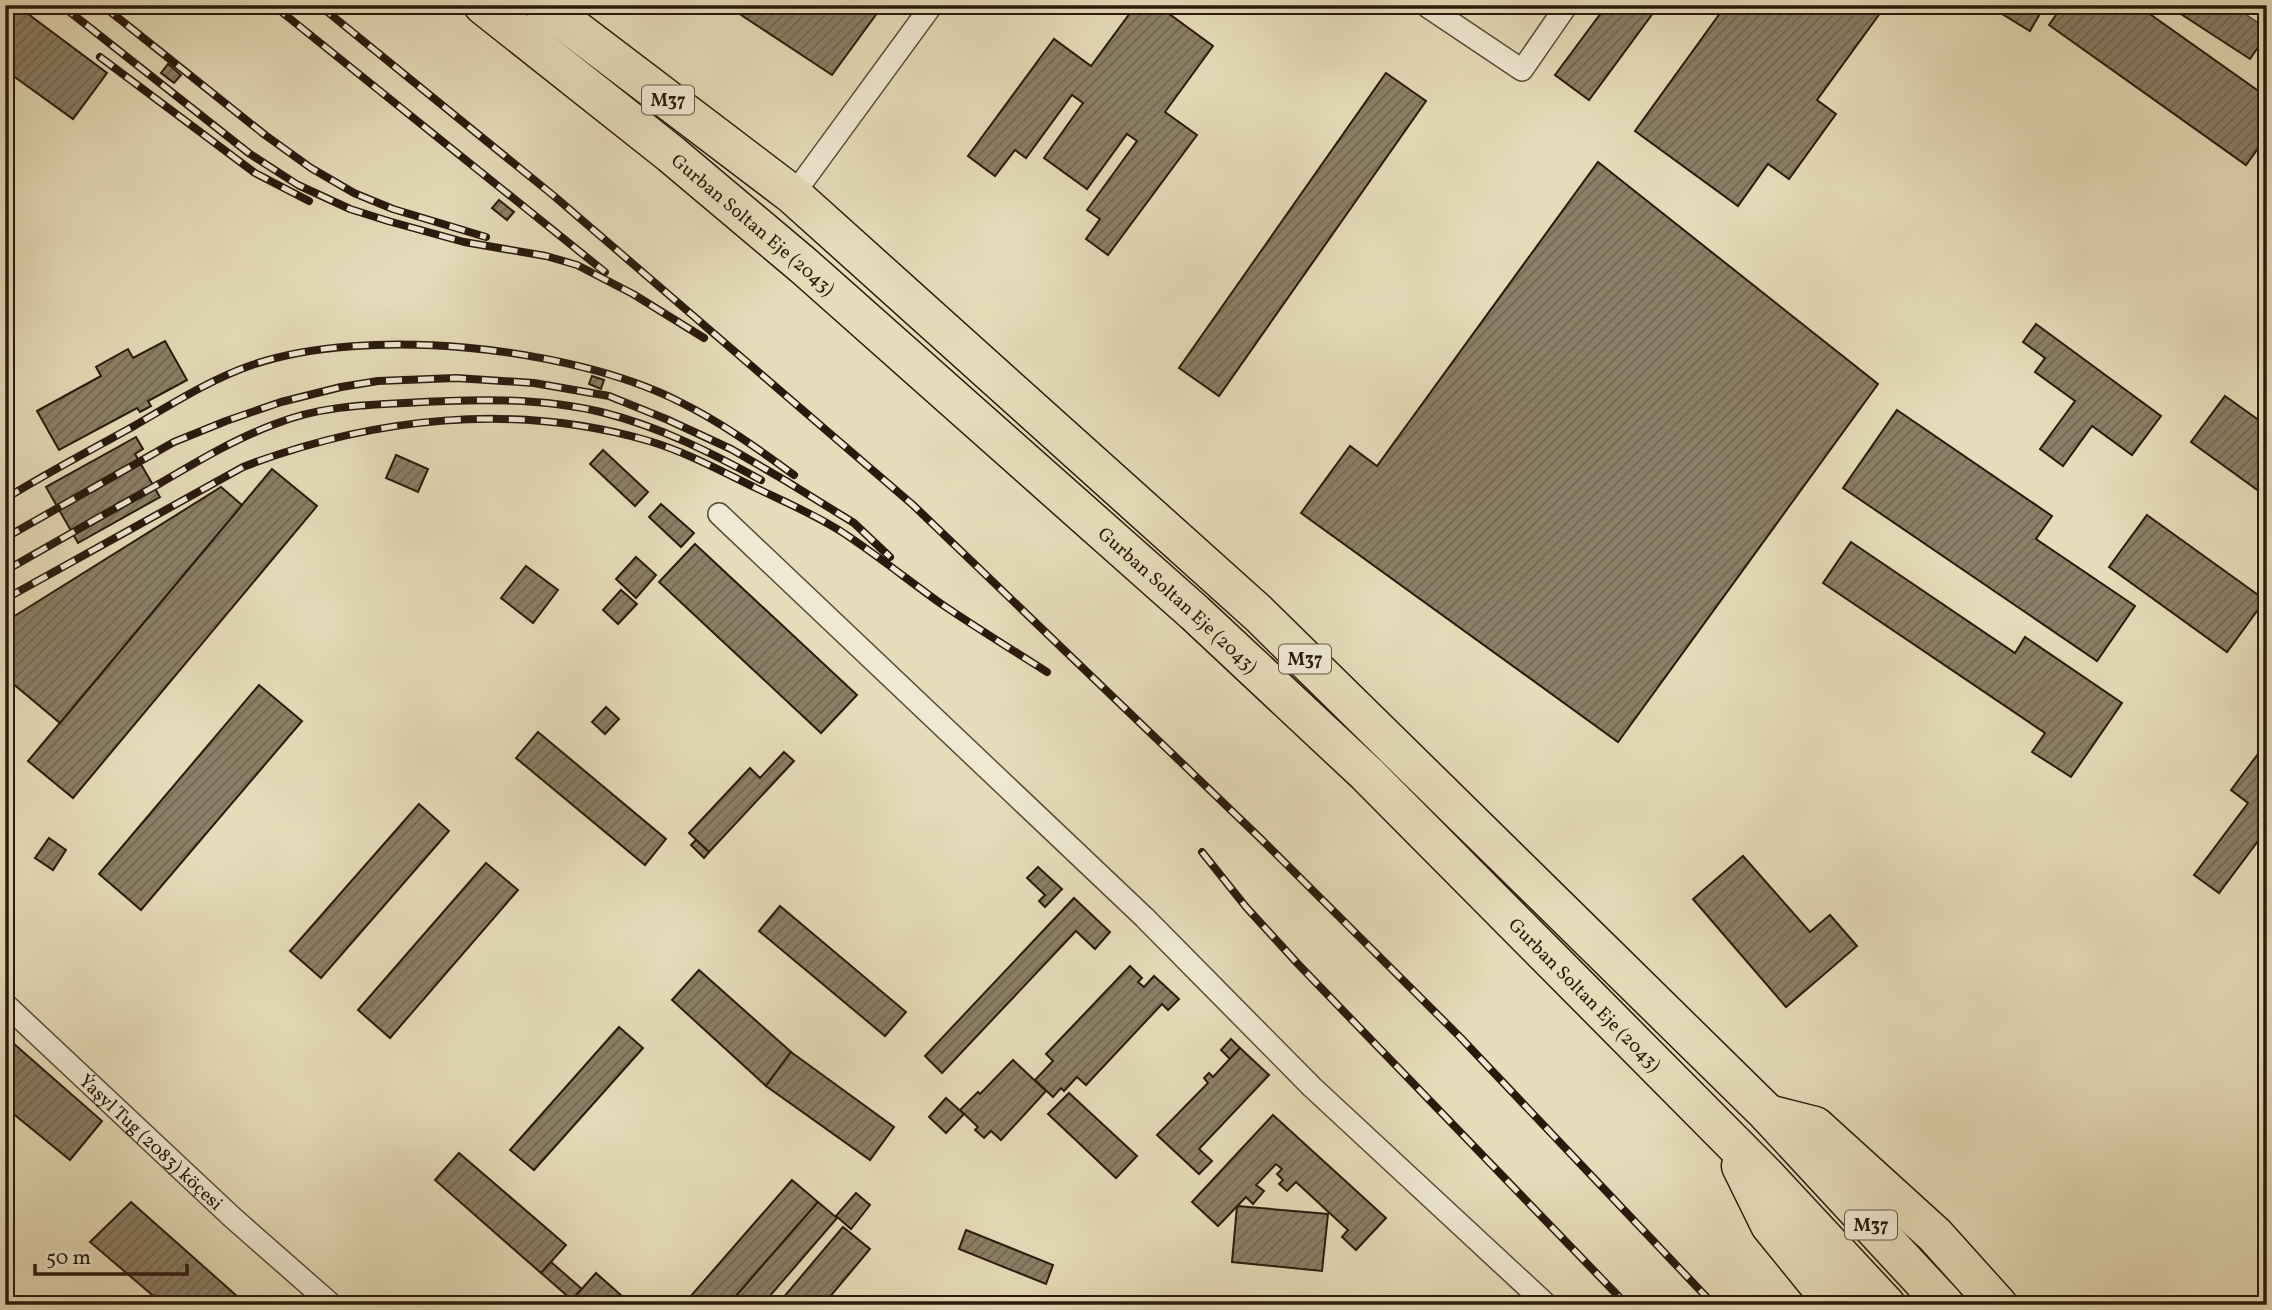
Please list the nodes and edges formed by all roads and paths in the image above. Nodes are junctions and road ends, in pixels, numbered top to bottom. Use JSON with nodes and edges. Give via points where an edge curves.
{"nodes":[{"id":1,"x":483,"y":5,"type":"edge"},
{"id":2,"x":543,"y":5,"type":"edge"},
{"id":3,"x":932,"y":5,"type":"edge"},
{"id":4,"x":1567,"y":5,"type":"edge"},
{"id":5,"x":2252,"y":5,"type":"edge"},
{"id":6,"x":1428,"y":7,"type":"dead end"},
{"id":7,"x":2267,"y":15,"type":"edge"},
{"id":8,"x":793,"y":195,"type":"junction"},
{"id":9,"x":719,"y":514,"type":"dead end"},
{"id":10,"x":5,"y":1004,"type":"edge"},
{"id":11,"x":1768,"y":1114,"type":"junction"},
{"id":12,"x":1726,"y":1136,"type":"junction"},
{"id":13,"x":331,"y":1305,"type":"edge"},
{"id":14,"x":1547,"y":1305,"type":"edge"},
{"id":15,"x":1835,"y":1305,"type":"edge"},
{"id":16,"x":1886,"y":1305,"type":"edge"},
{"id":17,"x":1945,"y":1305,"type":"edge"},
{"id":18,"x":1998,"y":1305,"type":"edge"}],
"edges":[{"from":1,"to":12,"type":"highway","name":"Gurban Soltan Eje (2043)","number":"M37","via":[[804,266],[1195,613],[1367,774]]},
{"from":2,"to":8,"type":"highway","number":"M37"},
{"from":3,"to":8,"type":"street"},
{"from":4,"to":6,"type":"street","via":[[1522,70]]},
{"from":5,"to":7,"type":"street"},
{"from":8,"to":11,"type":"highway","number":"M37","via":[[1258,613]]},
{"from":9,"to":14,"type":"street","via":[[1144,917],[1312,1087]]},
{"from":10,"to":13,"type":"street","name":"Ýaşyl Tug (2083) köçesi"},
{"from":11,"to":17,"type":"highway","number":"M37"},
{"from":11,"to":18,"type":"highway","via":[[1815,1126],[1935,1236]]},
{"from":12,"to":15,"type":"highway","via":[[1770,1225]]},
{"from":12,"to":16,"type":"highway","name":"Gurban Soltan Eje (2043)","number":"M37"}]}
